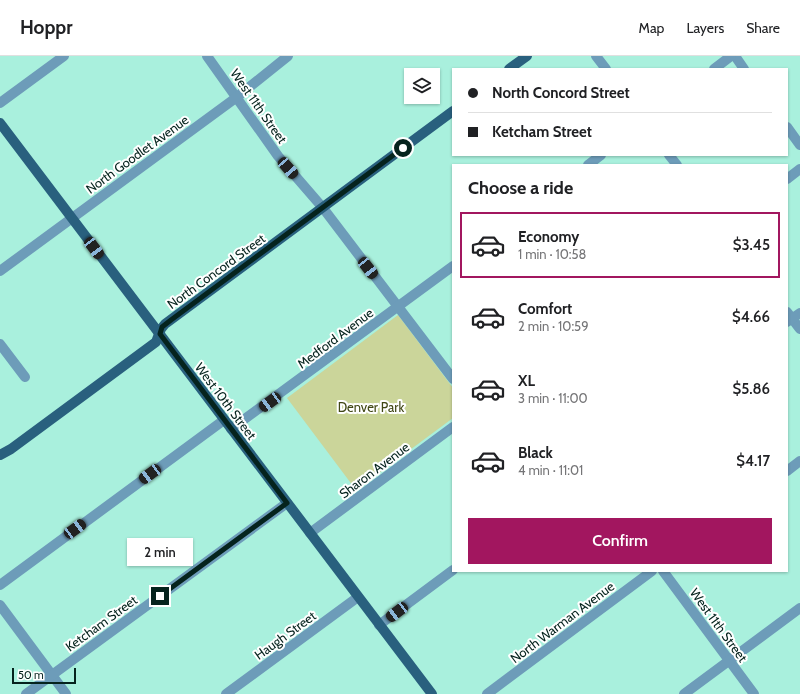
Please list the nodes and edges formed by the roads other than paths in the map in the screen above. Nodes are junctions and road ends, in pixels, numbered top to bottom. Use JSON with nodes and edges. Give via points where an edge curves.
{"nodes":[{"id":1,"x":64,"y":56,"type":"edge"},
{"id":2,"x":207,"y":56,"type":"edge"},
{"id":3,"x":288,"y":56,"type":"edge"},
{"id":4,"x":527,"y":56,"type":"edge"},
{"id":5,"x":596,"y":56,"type":"edge"},
{"id":6,"x":731,"y":56,"type":"edge"},
{"id":7,"x":735,"y":56,"type":"edge"},
{"id":8,"x":510,"y":68,"type":"edge"},
{"id":9,"x":605,"y":68,"type":"edge"},
{"id":10,"x":715,"y":68,"type":"edge"},
{"id":11,"x":743,"y":68,"type":"edge"},
{"id":12,"x":237,"y":97,"type":"junction"},
{"id":13,"x":0,"y":103,"type":"edge"},
{"id":14,"x":452,"y":112,"type":"edge"},
{"id":15,"x":0,"y":123,"type":"edge"},
{"id":16,"x":788,"y":128,"type":"edge"},
{"id":17,"x":800,"y":145,"type":"edge"},
{"id":18,"x":600,"y":156,"type":"edge"},
{"id":19,"x":670,"y":156,"type":"edge"},
{"id":20,"x":589,"y":164,"type":"edge"},
{"id":21,"x":676,"y":164,"type":"edge"},
{"id":22,"x":800,"y":170,"type":"edge"},
{"id":23,"x":788,"y":178,"type":"edge"},
{"id":24,"x":322,"y":208,"type":"junction"},
{"id":25,"x":72,"y":218,"type":"junction"},
{"id":26,"x":452,"y":267,"type":"edge"},
{"id":27,"x":0,"y":271,"type":"edge"},
{"id":28,"x":398,"y":307,"type":"junction"},
{"id":29,"x":792,"y":317,"type":"edge"},
{"id":30,"x":800,"y":329,"type":"edge"},
{"id":31,"x":160,"y":334,"type":"junction"},
{"id":32,"x":0,"y":344,"type":"edge"},
{"id":33,"x":25,"y":377,"type":"dead end"},
{"id":34,"x":452,"y":378,"type":"edge"},
{"id":35,"x":224,"y":420,"type":"junction"},
{"id":36,"x":452,"y":428,"type":"edge"},
{"id":37,"x":231,"y":429,"type":"junction"},
{"id":38,"x":0,"y":455,"type":"edge"},
{"id":39,"x":800,"y":461,"type":"edge"},
{"id":40,"x":788,"y":469,"type":"edge"},
{"id":41,"x":287,"y":503,"type":"junction"},
{"id":42,"x":310,"y":533,"type":"junction"},
{"id":43,"x":452,"y":571,"type":"edge"},
{"id":44,"x":651,"y":572,"type":"edge"},
{"id":45,"x":664,"y":572,"type":"edge"},
{"id":46,"x":0,"y":585,"type":"edge"},
{"id":47,"x":358,"y":597,"type":"junction"},
{"id":48,"x":0,"y":605,"type":"edge"},
{"id":49,"x":800,"y":608,"type":"edge"},
{"id":50,"x":379,"y":625,"type":"junction"},
{"id":51,"x":729,"y":660,"type":"junction"},
{"id":52,"x":52,"y":675,"type":"junction"},
{"id":53,"x":26,"y":694,"type":"edge"},
{"id":54,"x":66,"y":694,"type":"edge"},
{"id":55,"x":226,"y":694,"type":"edge"},
{"id":56,"x":432,"y":694,"type":"edge"},
{"id":57,"x":487,"y":694,"type":"edge"},
{"id":58,"x":684,"y":694,"type":"edge"},
{"id":59,"x":754,"y":694,"type":"edge"}],
"edges":[{"from":1,"to":13,"type":"street"},
{"from":2,"to":12,"type":"street","name":"West 11th Street"},
{"from":3,"to":12,"type":"street","name":"North Goodlet Avenue"},
{"from":4,"to":8,"type":"main road"},
{"from":5,"to":9,"type":"street"},
{"from":6,"to":10,"type":"street"},
{"from":7,"to":11,"type":"street"},
{"from":12,"to":24,"type":"street","name":"West 11th Street","via":[[278,156]]},
{"from":12,"to":25,"type":"street","name":"North Goodlet Avenue"},
{"from":14,"to":24,"type":"main road","name":"North Concord Street"},
{"from":15,"to":25,"type":"main road","name":"West 10th Street"},
{"from":16,"to":17,"type":"street"},
{"from":18,"to":20,"type":"street"},
{"from":19,"to":21,"type":"street"},
{"from":22,"to":23,"type":"street"},
{"from":24,"to":28,"type":"street","name":"West 11th Street"},
{"from":24,"to":31,"type":"main road","name":"North Concord Street","via":[[163,326]]},
{"from":25,"to":27,"type":"street","name":"North Goodlet Avenue"},
{"from":25,"to":31,"type":"main road","name":"West 10th Street"},
{"from":26,"to":28,"type":"street","name":"Medford Avenue"},
{"from":28,"to":34,"type":"street","name":"West 11th Street"},
{"from":28,"to":37,"type":"street","name":"Medford Avenue"},
{"from":29,"to":30,"type":"street"},
{"from":31,"to":35,"type":"main road","name":"West 10th Street"},
{"from":31,"to":38,"type":"main road","name":"North Concord Street","via":[[156,342],[11,450]]},
{"from":32,"to":33,"type":"street"},
{"from":35,"to":37,"type":"main road","name":"West 10th Street"},
{"from":35,"to":46,"type":"street"},
{"from":36,"to":42,"type":"street","name":"Sharon Avenue"},
{"from":37,"to":41,"type":"main road","name":"West 10th Street"},
{"from":39,"to":40,"type":"street"},
{"from":41,"to":42,"type":"main road","name":"West 10th Street"},
{"from":41,"to":52,"type":"street","name":"Ketcham Street"},
{"from":42,"to":47,"type":"main road","name":"West 10th Street"},
{"from":43,"to":50,"type":"street"},
{"from":44,"to":57,"type":"street","name":"North Warman Avenue"},
{"from":45,"to":51,"type":"street","name":"West 11th Street"},
{"from":47,"to":50,"type":"main road","name":"West 10th Street"},
{"from":47,"to":55,"type":"street","name":"Haugh Street"},
{"from":48,"to":52,"type":"street"},
{"from":49,"to":51,"type":"street"},
{"from":50,"to":56,"type":"main road","name":"West 10th Street"},
{"from":51,"to":58,"type":"street"},
{"from":51,"to":59,"type":"street","name":"West 11th Street"},
{"from":52,"to":53,"type":"street","name":"Ketcham Street"},
{"from":52,"to":54,"type":"street"}]}
